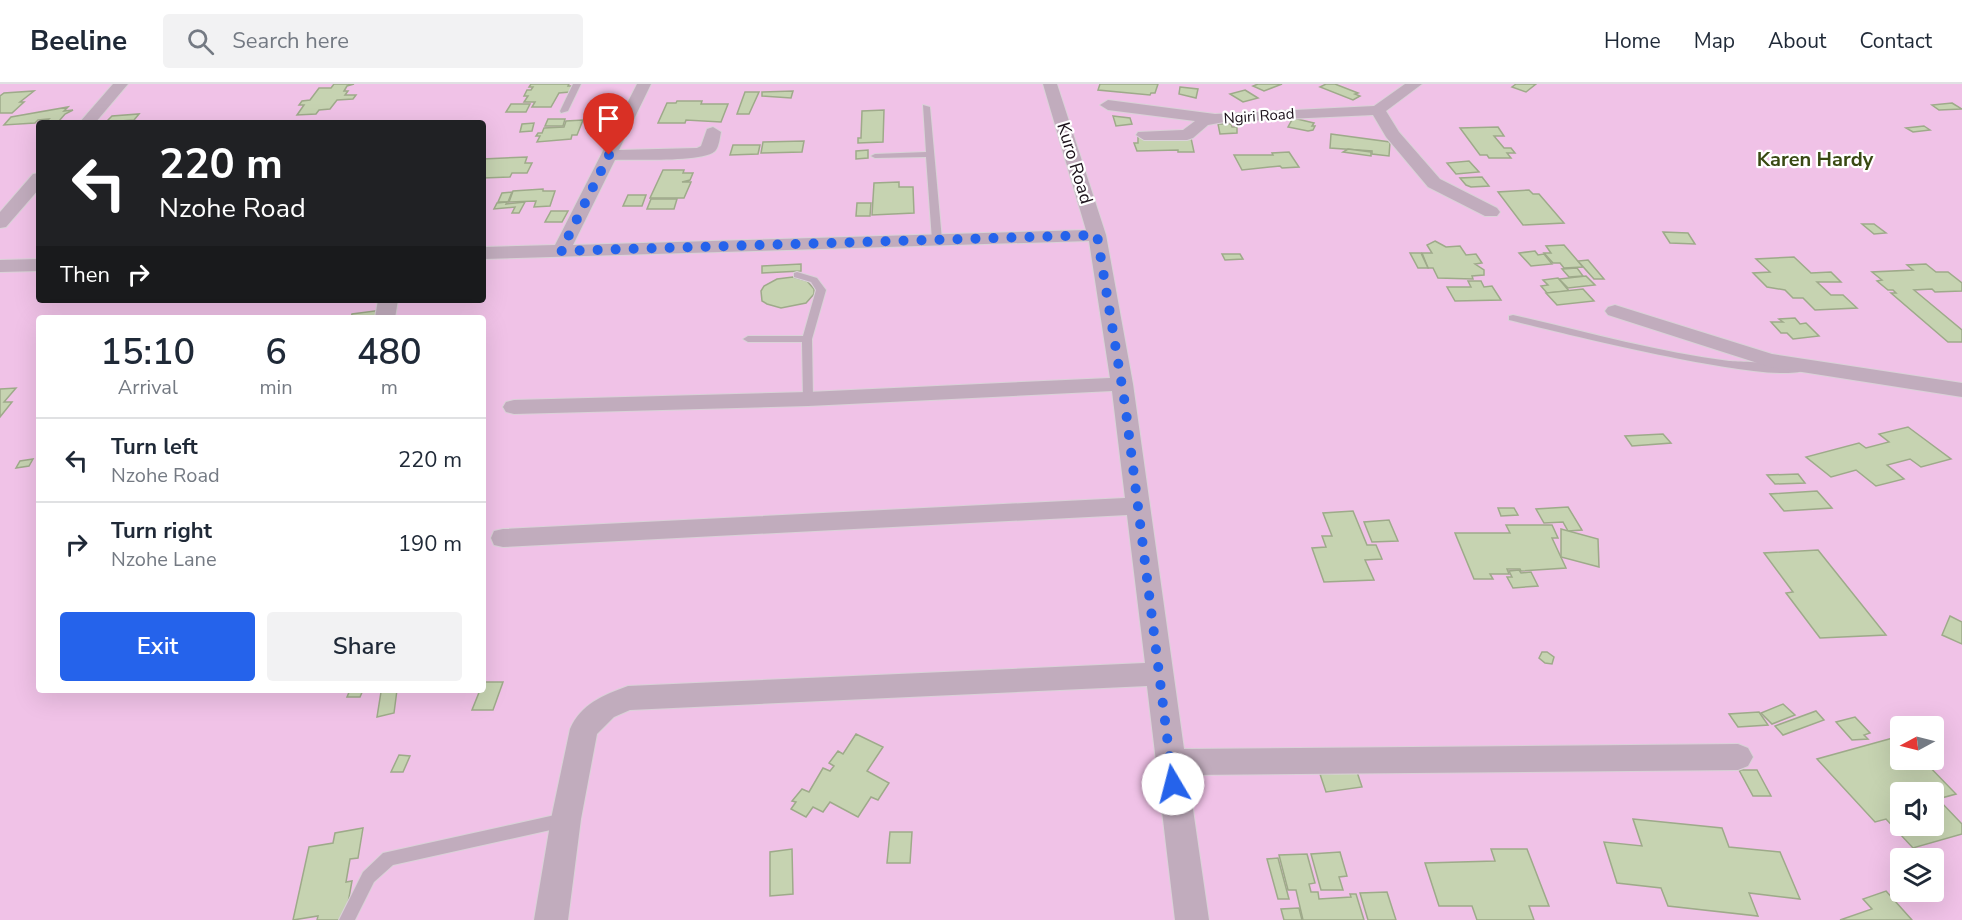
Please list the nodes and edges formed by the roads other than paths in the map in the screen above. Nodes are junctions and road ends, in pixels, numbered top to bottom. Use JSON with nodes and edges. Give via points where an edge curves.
{"nodes":[{"id":1,"x":121,"y":84,"type":"edge"},
{"id":2,"x":577,"y":84,"type":"edge"},
{"id":3,"x":644,"y":84,"type":"edge"},
{"id":4,"x":1050,"y":84,"type":"edge"},
{"id":5,"x":1415,"y":84,"type":"edge"},
{"id":6,"x":1108,"y":105,"type":"dead end"},
{"id":7,"x":926,"y":107,"type":"dead end"},
{"id":8,"x":1378,"y":110,"type":"junction"},
{"id":9,"x":564,"y":111,"type":"dead end"},
{"id":10,"x":1215,"y":119,"type":"junction"},
{"id":11,"x":90,"y":120,"type":"edge"},
{"id":12,"x":713,"y":132,"type":"dead end"},
{"id":13,"x":1144,"y":135,"type":"dead end"},
{"id":14,"x":929,"y":154,"type":"junction"},
{"id":15,"x":609,"y":155,"type":"junction"},
{"id":16,"x":875,"y":156,"type":"dead end"},
{"id":17,"x":36,"y":181,"type":"edge"},
{"id":18,"x":1491,"y":212,"type":"dead end"},
{"id":19,"x":0,"y":223,"type":"edge"},
{"id":20,"x":1097,"y":235,"type":"junction"},
{"id":21,"x":937,"y":240,"type":"junction"},
{"id":22,"x":561,"y":251,"type":"junction"},
{"id":23,"x":486,"y":253,"type":"edge"},
{"id":24,"x":36,"y":265,"type":"edge"},
{"id":25,"x":0,"y":266,"type":"edge"},
{"id":26,"x":797,"y":275,"type":"dead end"},
{"id":27,"x":1615,"y":311,"type":"dead end"},
{"id":28,"x":1513,"y":318,"type":"dead end"},
{"id":29,"x":748,"y":339,"type":"dead end"},
{"id":30,"x":807,"y":339,"type":"junction"},
{"id":31,"x":1829,"y":369,"type":"junction"},
{"id":32,"x":1122,"y":384,"type":"junction"},
{"id":33,"x":1962,"y":390,"type":"edge"},
{"id":34,"x":808,"y":399,"type":"junction"},
{"id":35,"x":514,"y":407,"type":"dead end"},
{"id":36,"x":1138,"y":506,"type":"junction"},
{"id":37,"x":503,"y":538,"type":"dead end"},
{"id":38,"x":1158,"y":674,"type":"junction"},
{"id":39,"x":1738,"y":757,"type":"dead end"},
{"id":40,"x":1170,"y":762,"type":"junction"},
{"id":41,"x":566,"y":819,"type":"junction"},
{"id":42,"x":347,"y":920,"type":"edge"},
{"id":43,"x":551,"y":920,"type":"edge"},
{"id":44,"x":1192,"y":920,"type":"edge"}],
"edges":[{"from":1,"to":11,"type":"street"},
{"from":2,"to":9,"type":"lane"},
{"from":3,"to":15,"type":"street"},
{"from":4,"to":20,"type":"street","name":"Kuro Road"},
{"from":5,"to":8,"type":"street"},
{"from":6,"to":10,"type":"street"},
{"from":7,"to":14,"type":"lane"},
{"from":8,"to":10,"type":"street","name":"Ngiri Road"},
{"from":8,"to":18,"type":"street","via":[[1392,134],[1434,183]]},
{"from":10,"to":13,"type":"street","name":"Ngiri Road","via":[[1203,122],[1187,135]]},
{"from":12,"to":15,"type":"street","via":[[709,149],[699,153]]},
{"from":14,"to":16,"type":"lane"},
{"from":14,"to":21,"type":"lane"},
{"from":15,"to":22,"type":"street"},
{"from":17,"to":19,"type":"street"},
{"from":20,"to":21,"type":"street"},
{"from":20,"to":32,"type":"street","name":"Kuro Road"},
{"from":21,"to":22,"type":"street"},
{"from":22,"to":23,"type":"street"},
{"from":24,"to":25,"type":"street"},
{"from":26,"to":30,"type":"lane","via":[[814,280],[822,290]]},
{"from":27,"to":31,"type":"street","via":[[1770,360]]},
{"from":28,"to":31,"type":"lane","via":[[1693,359],[1757,369]]},
{"from":29,"to":30,"type":"lane"},
{"from":30,"to":34,"type":"lane"},
{"from":31,"to":33,"type":"street"},
{"from":32,"to":34,"type":"street"},
{"from":32,"to":36,"type":"street","name":"Kuro Road"},
{"from":34,"to":35,"type":"street"},
{"from":36,"to":37,"type":"street"},
{"from":36,"to":38,"type":"street","name":"Kuro Road"},
{"from":38,"to":40,"type":"street","name":"Kuro Road"},
{"from":38,"to":41,"type":"street","via":[[628,698],[604,708],[584,729]]},
{"from":39,"to":40,"type":"street"},
{"from":40,"to":44,"type":"street","name":"Kuro Road"},
{"from":41,"to":42,"type":"lane","via":[[389,858],[369,875]]},
{"from":41,"to":43,"type":"street"}]}
